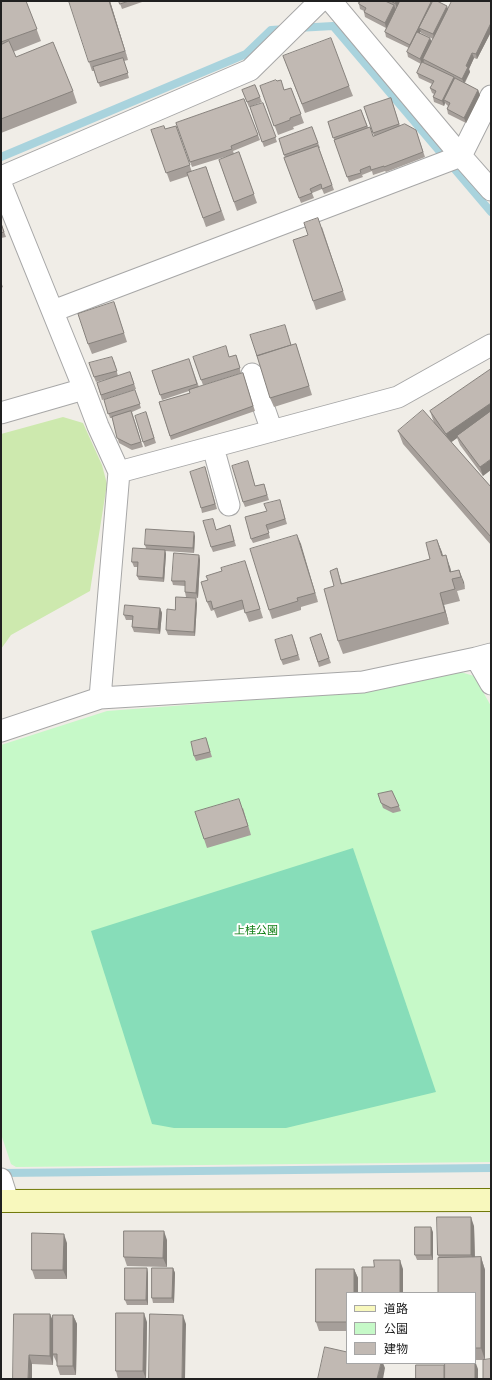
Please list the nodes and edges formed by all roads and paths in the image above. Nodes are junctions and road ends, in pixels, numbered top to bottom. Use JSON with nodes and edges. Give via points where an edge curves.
{"nodes":[{"id":1,"x":320,"y":1,"type":"edge"},
{"id":2,"x":331,"y":1,"type":"edge"},
{"id":3,"x":491,"y":96,"type":"edge"},
{"id":4,"x":461,"y":156,"type":"junction"},
{"id":5,"x":1,"y":177,"type":"edge"},
{"id":6,"x":1,"y":184,"type":"edge"},
{"id":7,"x":491,"y":190,"type":"edge"},
{"id":8,"x":52,"y":311,"type":"junction"},
{"id":9,"x":491,"y":345,"type":"edge"},
{"id":10,"x":252,"y":374,"type":"dead end"},
{"id":11,"x":84,"y":389,"type":"junction"},
{"id":12,"x":1,"y":413,"type":"edge"},
{"id":13,"x":272,"y":431,"type":"junction"},
{"id":14,"x":213,"y":447,"type":"junction"},
{"id":15,"x":119,"y":472,"type":"junction"},
{"id":16,"x":230,"y":505,"type":"dead end"},
{"id":17,"x":483,"y":656,"type":"edge"},
{"id":18,"x":491,"y":684,"type":"edge"},
{"id":19,"x":100,"y":698,"type":"junction"},
{"id":20,"x":1,"y":731,"type":"edge"},
{"id":21,"x":3,"y":1192,"type":"edge"},
{"id":22,"x":491,"y":1200,"type":"edge"}],
"edges":[{"from":1,"to":5,"type":"street","via":[[250,70]]},
{"from":2,"to":4,"type":"street"},
{"from":3,"to":4,"type":"street"},
{"from":4,"to":7,"type":"street"},
{"from":4,"to":8,"type":"street"},
{"from":6,"to":8,"type":"street"},
{"from":8,"to":11,"type":"street"},
{"from":9,"to":13,"type":"street","via":[[398,397]]},
{"from":10,"to":13,"type":"street"},
{"from":11,"to":12,"type":"street"},
{"from":11,"to":15,"type":"street"},
{"from":13,"to":14,"type":"street"},
{"from":14,"to":15,"type":"street"},
{"from":14,"to":16,"type":"street"},
{"from":15,"to":19,"type":"street"},
{"from":17,"to":18,"type":"street"},
{"from":17,"to":19,"type":"street","via":[[364,682]]},
{"from":19,"to":20,"type":"street"},
{"from":21,"to":22,"type":"street"}]}
